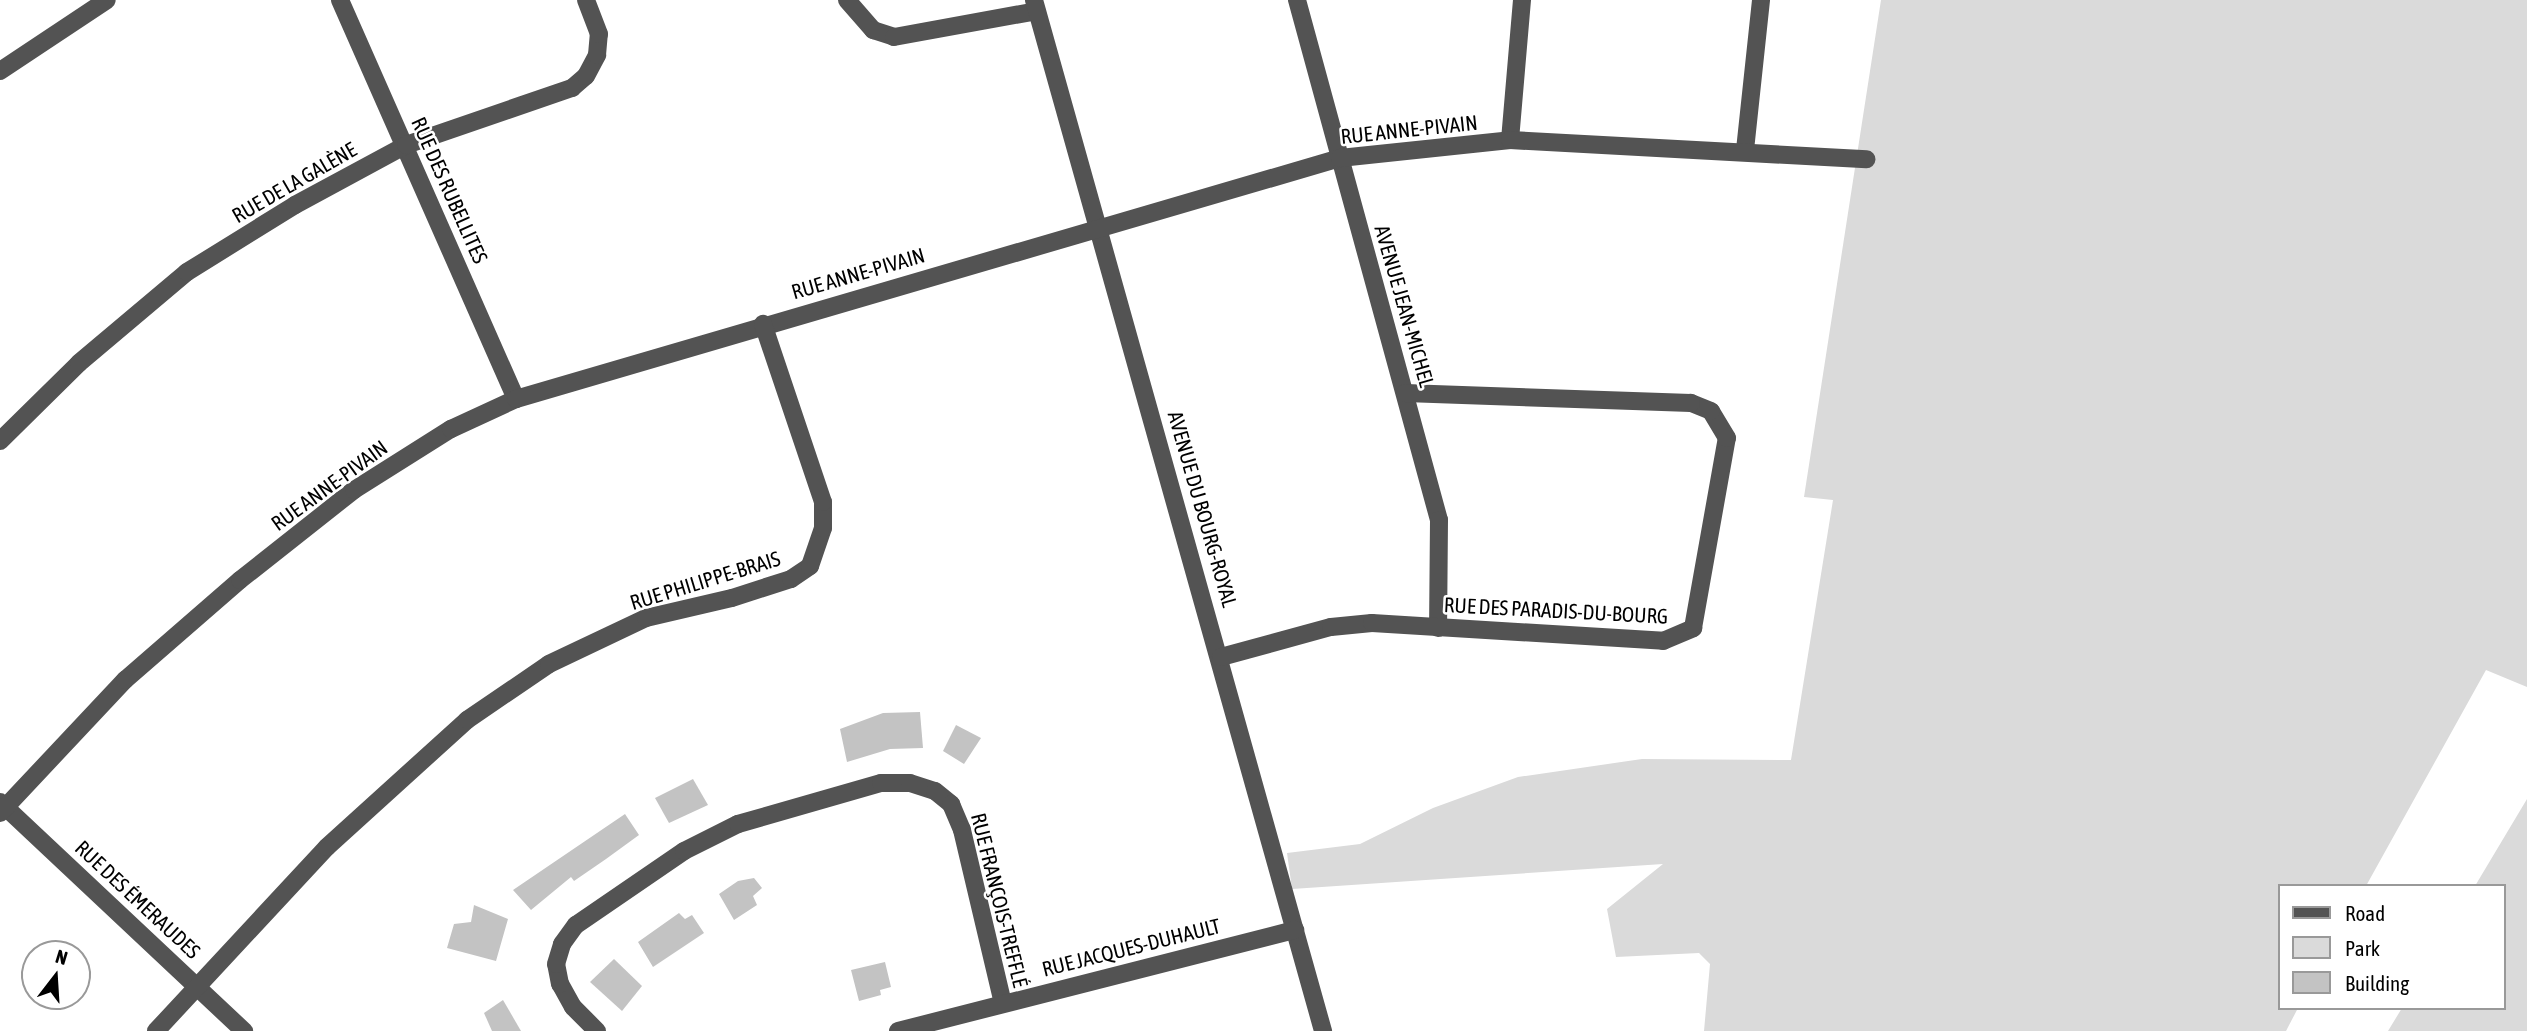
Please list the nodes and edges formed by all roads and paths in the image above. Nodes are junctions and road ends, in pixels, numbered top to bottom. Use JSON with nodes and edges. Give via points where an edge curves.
{"nodes":[{"id":1,"x":107,"y":0,"type":"edge"},
{"id":2,"x":340,"y":0,"type":"edge"},
{"id":3,"x":586,"y":0,"type":"edge"},
{"id":4,"x":847,"y":0,"type":"edge"},
{"id":5,"x":1297,"y":0,"type":"edge"},
{"id":6,"x":1522,"y":0,"type":"edge"},
{"id":7,"x":1761,"y":0,"type":"edge"},
{"id":8,"x":1036,"y":6,"type":"edge"},
{"id":9,"x":0,"y":71,"type":"edge"},
{"id":10,"x":1510,"y":141,"type":"junction"},
{"id":11,"x":406,"y":145,"type":"junction"},
{"id":12,"x":1745,"y":150,"type":"junction"},
{"id":13,"x":1340,"y":159,"type":"junction"},
{"id":14,"x":1866,"y":159,"type":"dead end"},
{"id":15,"x":1099,"y":226,"type":"junction"},
{"id":16,"x":764,"y":324,"type":"junction"},
{"id":17,"x":1405,"y":393,"type":"junction"},
{"id":18,"x":516,"y":399,"type":"junction"},
{"id":19,"x":0,"y":442,"type":"edge"},
{"id":20,"x":1438,"y":628,"type":"junction"},
{"id":21,"x":1221,"y":657,"type":"junction"},
{"id":22,"x":2,"y":807,"type":"edge"},
{"id":23,"x":1295,"y":930,"type":"junction"},
{"id":24,"x":198,"y":987,"type":"junction"},
{"id":25,"x":1003,"y":1003,"type":"junction"},
{"id":26,"x":156,"y":1031,"type":"edge"},
{"id":27,"x":244,"y":1031,"type":"edge"},
{"id":28,"x":597,"y":1031,"type":"edge"},
{"id":29,"x":898,"y":1031,"type":"edge"},
{"id":30,"x":1323,"y":1031,"type":"edge"}],
"edges":[{"from":1,"to":9,"type":"street"},
{"from":2,"to":11,"type":"street","name":"RUE DES RUBELLITES"},
{"from":3,"to":11,"type":"street","name":"RUE DE LA GALÈNE","via":[[599,34],[597,55],[586,76],[572,88]]},
{"from":4,"to":8,"type":"street","via":[[873,30],[894,37]]},
{"from":5,"to":13,"type":"street","name":"AVENUE JEAN-MICHEL"},
{"from":6,"to":10,"type":"street"},
{"from":7,"to":12,"type":"street"},
{"from":8,"to":15,"type":"street","name":"AVENUE DU BOURG-ROYAL"},
{"from":10,"to":12,"type":"street","name":"RUE ANNE-PIVAIN"},
{"from":10,"to":13,"type":"street","name":"RUE ANNE-PIVAIN"},
{"from":11,"to":18,"type":"street","name":"RUE DES RUBELLITES"},
{"from":11,"to":19,"type":"street","name":"RUE DE LA GALÈNE","via":[[295,205],[187,272],[79,363]]},
{"from":12,"to":14,"type":"street","name":"RUE ANNE-PIVAIN"},
{"from":13,"to":15,"type":"street","name":"RUE ANNE-PIVAIN"},
{"from":13,"to":17,"type":"street","name":"AVENUE JEAN-MICHEL"},
{"from":15,"to":16,"type":"street","name":"RUE ANNE-PIVAIN"},
{"from":15,"to":21,"type":"street","name":"AVENUE DU BOURG-ROYAL"},
{"from":16,"to":18,"type":"street","name":"RUE ANNE-PIVAIN"},
{"from":16,"to":24,"type":"street","name":"RUE PHILIPPE-BRAIS","via":[[822,502],[823,528],[810,566],[791,579],[732,598],[646,618],[528,678],[467,720],[327,847]]},
{"from":17,"to":20,"type":"street","name":"AVENUE JEAN-MICHEL","via":[[1439,520]]},
{"from":17,"to":20,"type":"street","name":"RUE DES PARADIS-DU-BOURG","via":[[1691,403],[1711,411],[1727,438],[1699,611],[1693,628],[1678,638]]},
{"from":18,"to":22,"type":"street","name":"RUE ANNE-PIVAIN","via":[[451,429],[354,490],[240,580],[125,680]]},
{"from":20,"to":21,"type":"street","name":"RUE DES PARADIS-DU-BOURG","via":[[1372,623],[1331,627]]},
{"from":21,"to":23,"type":"street","name":"AVENUE DU BOURG-ROYAL"},
{"from":22,"to":24,"type":"street","name":"RUE DES ÉMERAUDES"},
{"from":23,"to":25,"type":"street","name":"RUE JACQUES-DUHAULT"},
{"from":23,"to":30,"type":"street","name":"AVENUE DU BOURG-ROYAL"},
{"from":24,"to":26,"type":"street","name":"RUE PHILIPPE-BRAIS"},
{"from":24,"to":27,"type":"street","name":"RUE DES ÉMERAUDES"},
{"from":25,"to":28,"type":"street","name":"RUE FRANÇOIS-TREFFLÉ","via":[[962,830],[951,804],[935,791],[910,783],[881,783],[738,824],[684,851],[576,925],[562,944],[556,964],[560,984],[573,1007]]},
{"from":25,"to":29,"type":"street","name":"RUE JACQUES-DUHAULT"}]}
